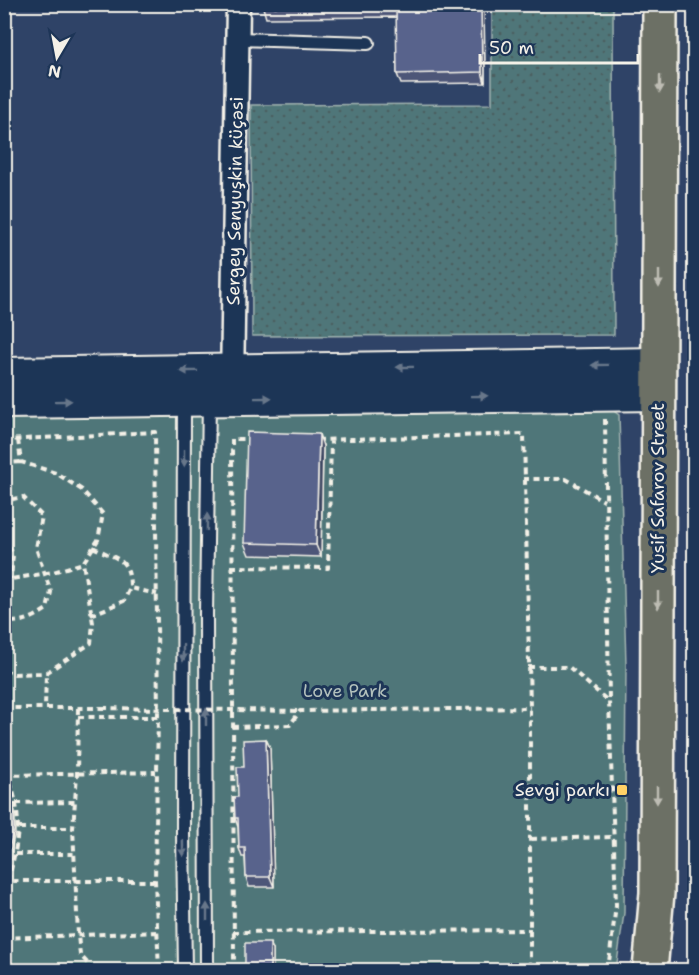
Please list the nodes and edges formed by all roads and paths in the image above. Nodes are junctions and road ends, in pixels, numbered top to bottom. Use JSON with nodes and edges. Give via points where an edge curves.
{"nodes":[{"id":1,"x":238,"y":4,"type":"edge"},
{"id":2,"x":660,"y":4,"type":"edge"},
{"id":3,"x":238,"y":39,"type":"junction"},
{"id":4,"x":368,"y":43,"type":"dead end"},
{"id":5,"x":4,"y":374,"type":"edge"},
{"id":6,"x":658,"y":379,"type":"junction"},
{"id":7,"x":214,"y":392,"type":"junction"},
{"id":8,"x":4,"y":402,"type":"edge"},
{"id":9,"x":604,"y":411,"type":"dead end"},
{"id":10,"x":254,"y":439,"type":"edge"},
{"id":11,"x":4,"y":440,"type":"edge"},
{"id":12,"x":18,"y":440,"type":"junction"},
{"id":13,"x":309,"y":440,"type":"edge"},
{"id":14,"x":331,"y":440,"type":"junction"},
{"id":15,"x":21,"y":462,"type":"junction"},
{"id":16,"x":4,"y":463,"type":"edge"},
{"id":17,"x":523,"y":479,"type":"junction"},
{"id":18,"x":605,"y":501,"type":"junction"},
{"id":19,"x":4,"y":507,"type":"edge"},
{"id":20,"x":4,"y":537,"type":"edge"},
{"id":21,"x":93,"y":548,"type":"junction"},
{"id":22,"x":83,"y":563,"type":"junction"},
{"id":23,"x":231,"y":567,"type":"junction"},
{"id":24,"x":46,"y":573,"type":"junction"},
{"id":25,"x":11,"y":579,"type":"junction"},
{"id":26,"x":4,"y":584,"type":"edge"},
{"id":27,"x":130,"y":588,"type":"junction"},
{"id":28,"x":157,"y":594,"type":"junction"},
{"id":29,"x":92,"y":615,"type":"junction"},
{"id":30,"x":4,"y":621,"type":"edge"},
{"id":31,"x":528,"y":667,"type":"junction"},
{"id":32,"x":4,"y":670,"type":"edge"},
{"id":33,"x":46,"y":673,"type":"junction"},
{"id":34,"x":609,"y":701,"type":"junction"},
{"id":35,"x":4,"y":708,"type":"edge"},
{"id":36,"x":45,"y":708,"type":"junction"},
{"id":37,"x":78,"y":708,"type":"junction"},
{"id":38,"x":530,"y":708,"type":"junction"},
{"id":39,"x":300,"y":711,"type":"junction"},
{"id":40,"x":78,"y":717,"type":"junction"},
{"id":41,"x":158,"y":717,"type":"junction"},
{"id":42,"x":232,"y":727,"type":"junction"},
{"id":43,"x":156,"y":772,"type":"junction"},
{"id":44,"x":77,"y":774,"type":"junction"},
{"id":45,"x":75,"y":802,"type":"junction"},
{"id":46,"x":16,"y":803,"type":"junction"},
{"id":47,"x":19,"y":828,"type":"junction"},
{"id":48,"x":73,"y":828,"type":"junction"},
{"id":49,"x":614,"y":837,"type":"junction"},
{"id":50,"x":531,"y":839,"type":"junction"},
{"id":51,"x":75,"y":854,"type":"junction"},
{"id":52,"x":15,"y":855,"type":"junction"},
{"id":53,"x":75,"y":881,"type":"junction"},
{"id":54,"x":155,"y":881,"type":"junction"},
{"id":55,"x":657,"y":893,"type":"junction"},
{"id":56,"x":531,"y":930,"type":"junction"},
{"id":57,"x":158,"y":932,"type":"junction"},
{"id":58,"x":233,"y":932,"type":"junction"},
{"id":59,"x":78,"y":936,"type":"junction"},
{"id":60,"x":6,"y":938,"type":"edge"},
{"id":61,"x":8,"y":970,"type":"edge"},
{"id":62,"x":94,"y":970,"type":"edge"},
{"id":63,"x":159,"y":970,"type":"edge"},
{"id":64,"x":185,"y":970,"type":"edge"},
{"id":65,"x":207,"y":970,"type":"edge"},
{"id":66,"x":234,"y":970,"type":"edge"},
{"id":67,"x":530,"y":970,"type":"edge"},
{"id":68,"x":608,"y":970,"type":"edge"},
{"id":69,"x":650,"y":970,"type":"edge"},
{"id":70,"x":660,"y":970,"type":"edge"}],
"edges":[{"from":1,"to":3,"type":"street","name":"Sergey Senyuşkin küçəsi"},
{"from":2,"to":6,"type":"highway","name":"Yusif Safarov Street","one_way":true},
{"from":3,"to":4,"type":"lane"},
{"from":3,"to":7,"type":"street","name":"Sergey Senyuşkin küçəsi"},
{"from":7,"to":5,"type":"street","one_way":true},
{"from":6,"to":7,"type":"street"},
{"from":6,"to":55,"type":"highway","name":"Yusif Safarov Street","one_way":true},
{"from":8,"to":7,"type":"street","one_way":true},
{"from":7,"to":64,"type":"lane","one_way":true,"via":[[183,833]]},
{"from":65,"to":7,"type":"lane","one_way":true,"via":[[206,614]]},
{"from":9,"to":18,"type":"path"},
{"from":10,"to":23,"type":"path","via":[[232,438]]},
{"from":11,"to":12,"type":"path"},
{"from":12,"to":15,"type":"path"},
{"from":12,"to":28,"type":"path","via":[[155,432]]},
{"from":13,"to":14,"type":"path"},
{"from":14,"to":17,"type":"path","via":[[524,434]]},
{"from":14,"to":23,"type":"path","via":[[328,568]]},
{"from":15,"to":16,"type":"path"},
{"from":15,"to":21,"type":"path","via":[[56,473],[82,490],[103,514]]},
{"from":17,"to":18,"type":"path","via":[[566,479]]},
{"from":17,"to":31,"type":"path"},
{"from":18,"to":34,"type":"path"},
{"from":19,"to":24,"type":"path","via":[[23,497],[42,516],[36,548]]},
{"from":20,"to":25,"type":"path","via":[[13,554]]},
{"from":21,"to":22,"type":"path"},
{"from":21,"to":27,"type":"path","via":[[124,562],[130,573]]},
{"from":22,"to":24,"type":"path"},
{"from":22,"to":29,"type":"path"},
{"from":23,"to":42,"type":"path"},
{"from":24,"to":25,"type":"path"},
{"from":24,"to":30,"type":"path","via":[[51,592],[47,609],[30,620]]},
{"from":25,"to":26,"type":"path"},
{"from":27,"to":28,"type":"path"},
{"from":27,"to":29,"type":"path","via":[[124,601]]},
{"from":28,"to":41,"type":"path"},
{"from":29,"to":33,"type":"path","via":[[91,644]]},
{"from":31,"to":34,"type":"path","via":[[569,667]]},
{"from":31,"to":38,"type":"path"},
{"from":32,"to":33,"type":"path","via":[[14,674]]},
{"from":33,"to":36,"type":"path"},
{"from":34,"to":49,"type":"path"},
{"from":35,"to":36,"type":"path"},
{"from":36,"to":37,"type":"path"},
{"from":37,"to":39,"type":"path","bridge":true},
{"from":37,"to":40,"type":"path"},
{"from":38,"to":39,"type":"path"},
{"from":38,"to":50,"type":"path"},
{"from":39,"to":42,"type":"path","via":[[290,725]]},
{"from":40,"to":41,"type":"path"},
{"from":40,"to":44,"type":"path"},
{"from":41,"to":43,"type":"path"},
{"from":42,"to":58,"type":"path"},
{"from":43,"to":44,"type":"path"},
{"from":43,"to":54,"type":"path"},
{"from":44,"to":45,"type":"path"},
{"from":44,"to":46,"type":"path","via":[[8,775]]},
{"from":45,"to":46,"type":"path"},
{"from":45,"to":48,"type":"path"},
{"from":46,"to":47,"type":"path"},
{"from":47,"to":48,"type":"path"},
{"from":47,"to":52,"type":"path"},
{"from":48,"to":51,"type":"path"},
{"from":49,"to":50,"type":"path"},
{"from":49,"to":68,"type":"path","via":[[616,905]]},
{"from":50,"to":56,"type":"path"},
{"from":51,"to":52,"type":"path"},
{"from":51,"to":53,"type":"path"},
{"from":52,"to":53,"type":"path","via":[[8,881]]},
{"from":53,"to":54,"type":"path"},
{"from":53,"to":59,"type":"path"},
{"from":54,"to":57,"type":"path"},
{"from":55,"to":69,"type":"highway","name":"Yusif Safarov Street"},
{"from":55,"to":70,"type":"highway"},
{"from":56,"to":58,"type":"path"},
{"from":56,"to":67,"type":"path"},
{"from":57,"to":59,"type":"path"},
{"from":57,"to":63,"type":"path"},
{"from":58,"to":66,"type":"path"},
{"from":59,"to":60,"type":"path"},
{"from":59,"to":62,"type":"path","via":[[80,955]]},
{"from":60,"to":61,"type":"path"}]}
